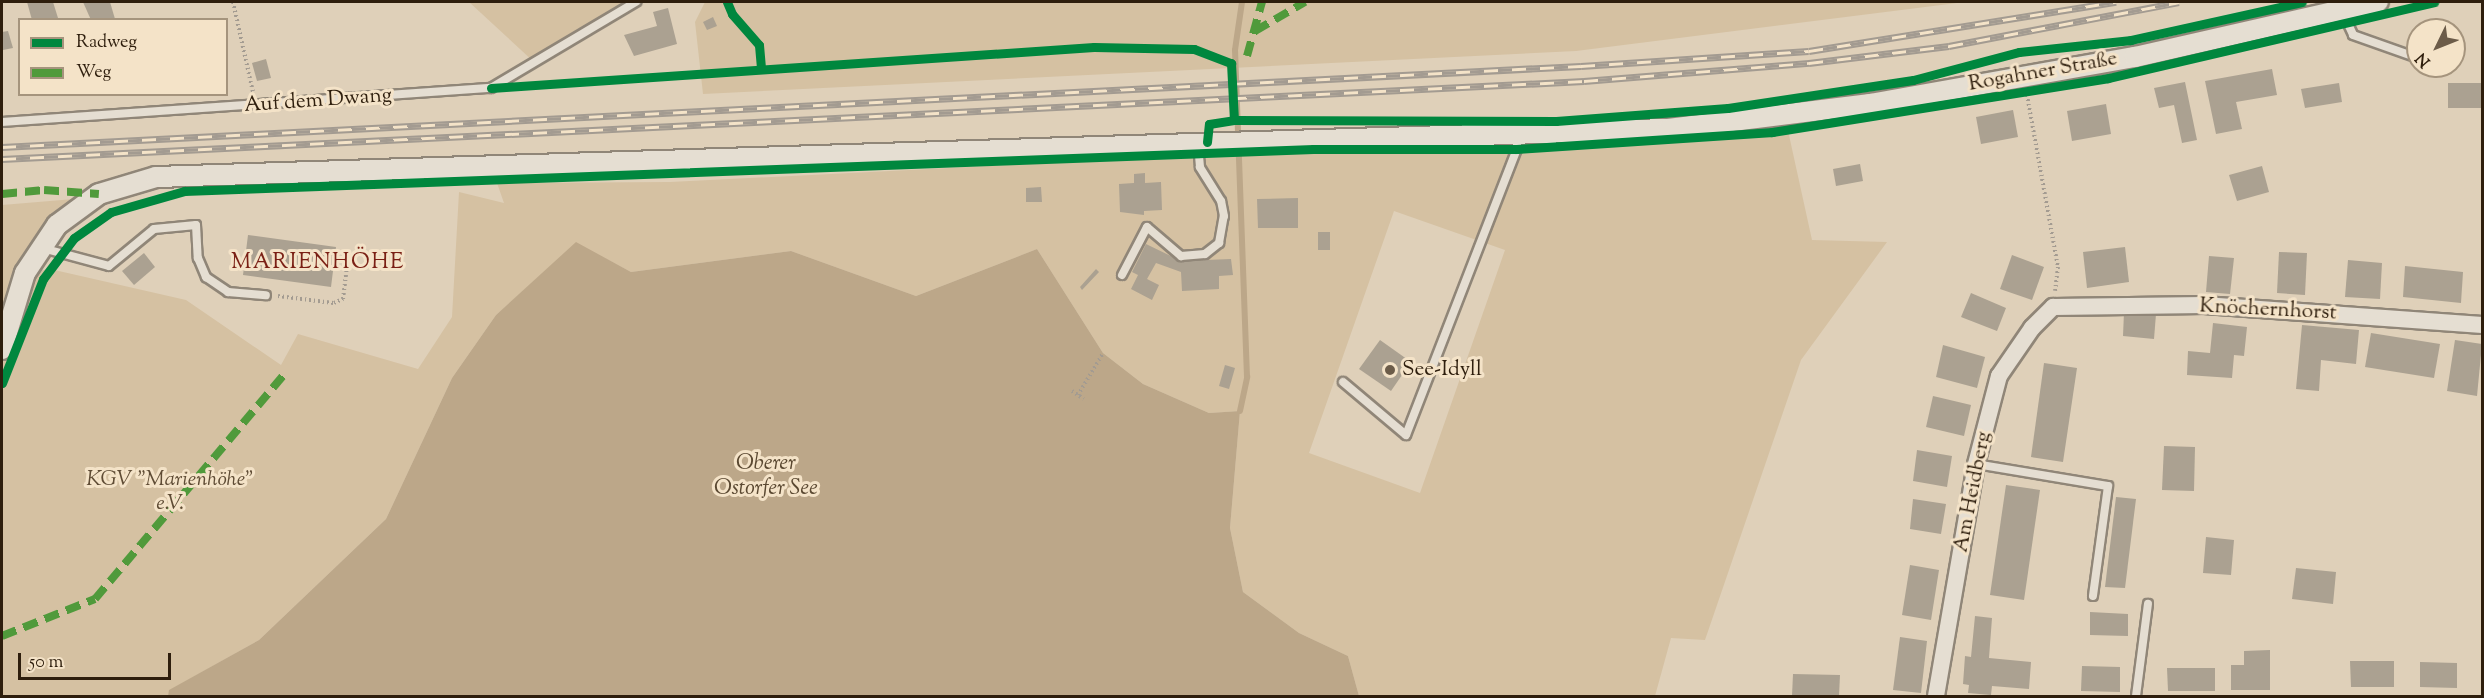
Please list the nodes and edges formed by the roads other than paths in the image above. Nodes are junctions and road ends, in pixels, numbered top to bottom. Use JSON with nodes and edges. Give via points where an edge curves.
{"nodes":[{"id":1,"x":636,"y":2,"type":"edge"},
{"id":2,"x":2378,"y":2,"type":"edge"},
{"id":3,"x":2342,"y":10,"type":"junction"},
{"id":4,"x":2406,"y":54,"type":"edge"},
{"id":5,"x":2,"y":122,"type":"edge"},
{"id":6,"x":1517,"y":136,"type":"junction"},
{"id":7,"x":1206,"y":142,"type":"junction"},
{"id":8,"x":39,"y":247,"type":"junction"},
{"id":9,"x":1122,"y":275,"type":"dead end"},
{"id":10,"x":266,"y":295,"type":"road end"},
{"id":11,"x":2053,"y":307,"type":"joint"},
{"id":12,"x":2482,"y":325,"type":"edge"},
{"id":13,"x":2,"y":349,"type":"edge"},
{"id":14,"x":1343,"y":382,"type":"dead end"},
{"id":15,"x":1976,"y":464,"type":"junction"},
{"id":16,"x":2093,"y":596,"type":"dead end"},
{"id":17,"x":2148,"y":604,"type":"dead end"},
{"id":18,"x":1936,"y":696,"type":"edge"},
{"id":19,"x":2136,"y":696,"type":"edge"}],
"edges":[{"from":1,"to":5,"type":"lane","name":"Auf dem Dwang","via":[[491,88]]},
{"from":2,"to":3,"type":"street","name":"Rogahner Straße"},
{"from":3,"to":4,"type":"lane","via":[[2353,35]]},
{"from":3,"to":6,"type":"street","name":"Rogahner Straße","via":[[2135,57],[1870,104],[1692,127]]},
{"from":6,"to":7,"type":"street","name":"Rogahner Straße"},
{"from":6,"to":14,"type":"lane","via":[[1517,149],[1406,435]]},
{"from":7,"to":8,"type":"street","name":"Rogahner Straße","via":[[156,177],[99,194],[76,208]]},
{"from":7,"to":9,"type":"lane","via":[[1200,167],[1221,201],[1224,216],[1220,243],[1205,254],[1181,256],[1147,227]]},
{"from":8,"to":10,"type":"lane","via":[[109,266],[154,229],[196,225],[198,258],[206,277],[228,292]]},
{"from":8,"to":13,"type":"street","name":"Rogahner Straße","via":[[25,273]]},
{"from":11,"to":12,"type":"street","name":"Knöchernhorst","via":[[2204,305]]},
{"from":11,"to":15,"type":"street","name":"Am Heidberg","via":[[2032,328],[1999,376]]},
{"from":15,"to":16,"type":"lane","via":[[2108,486]]},
{"from":15,"to":18,"type":"street","name":"Am Heidberg"},
{"from":17,"to":19,"type":"lane"}]}
